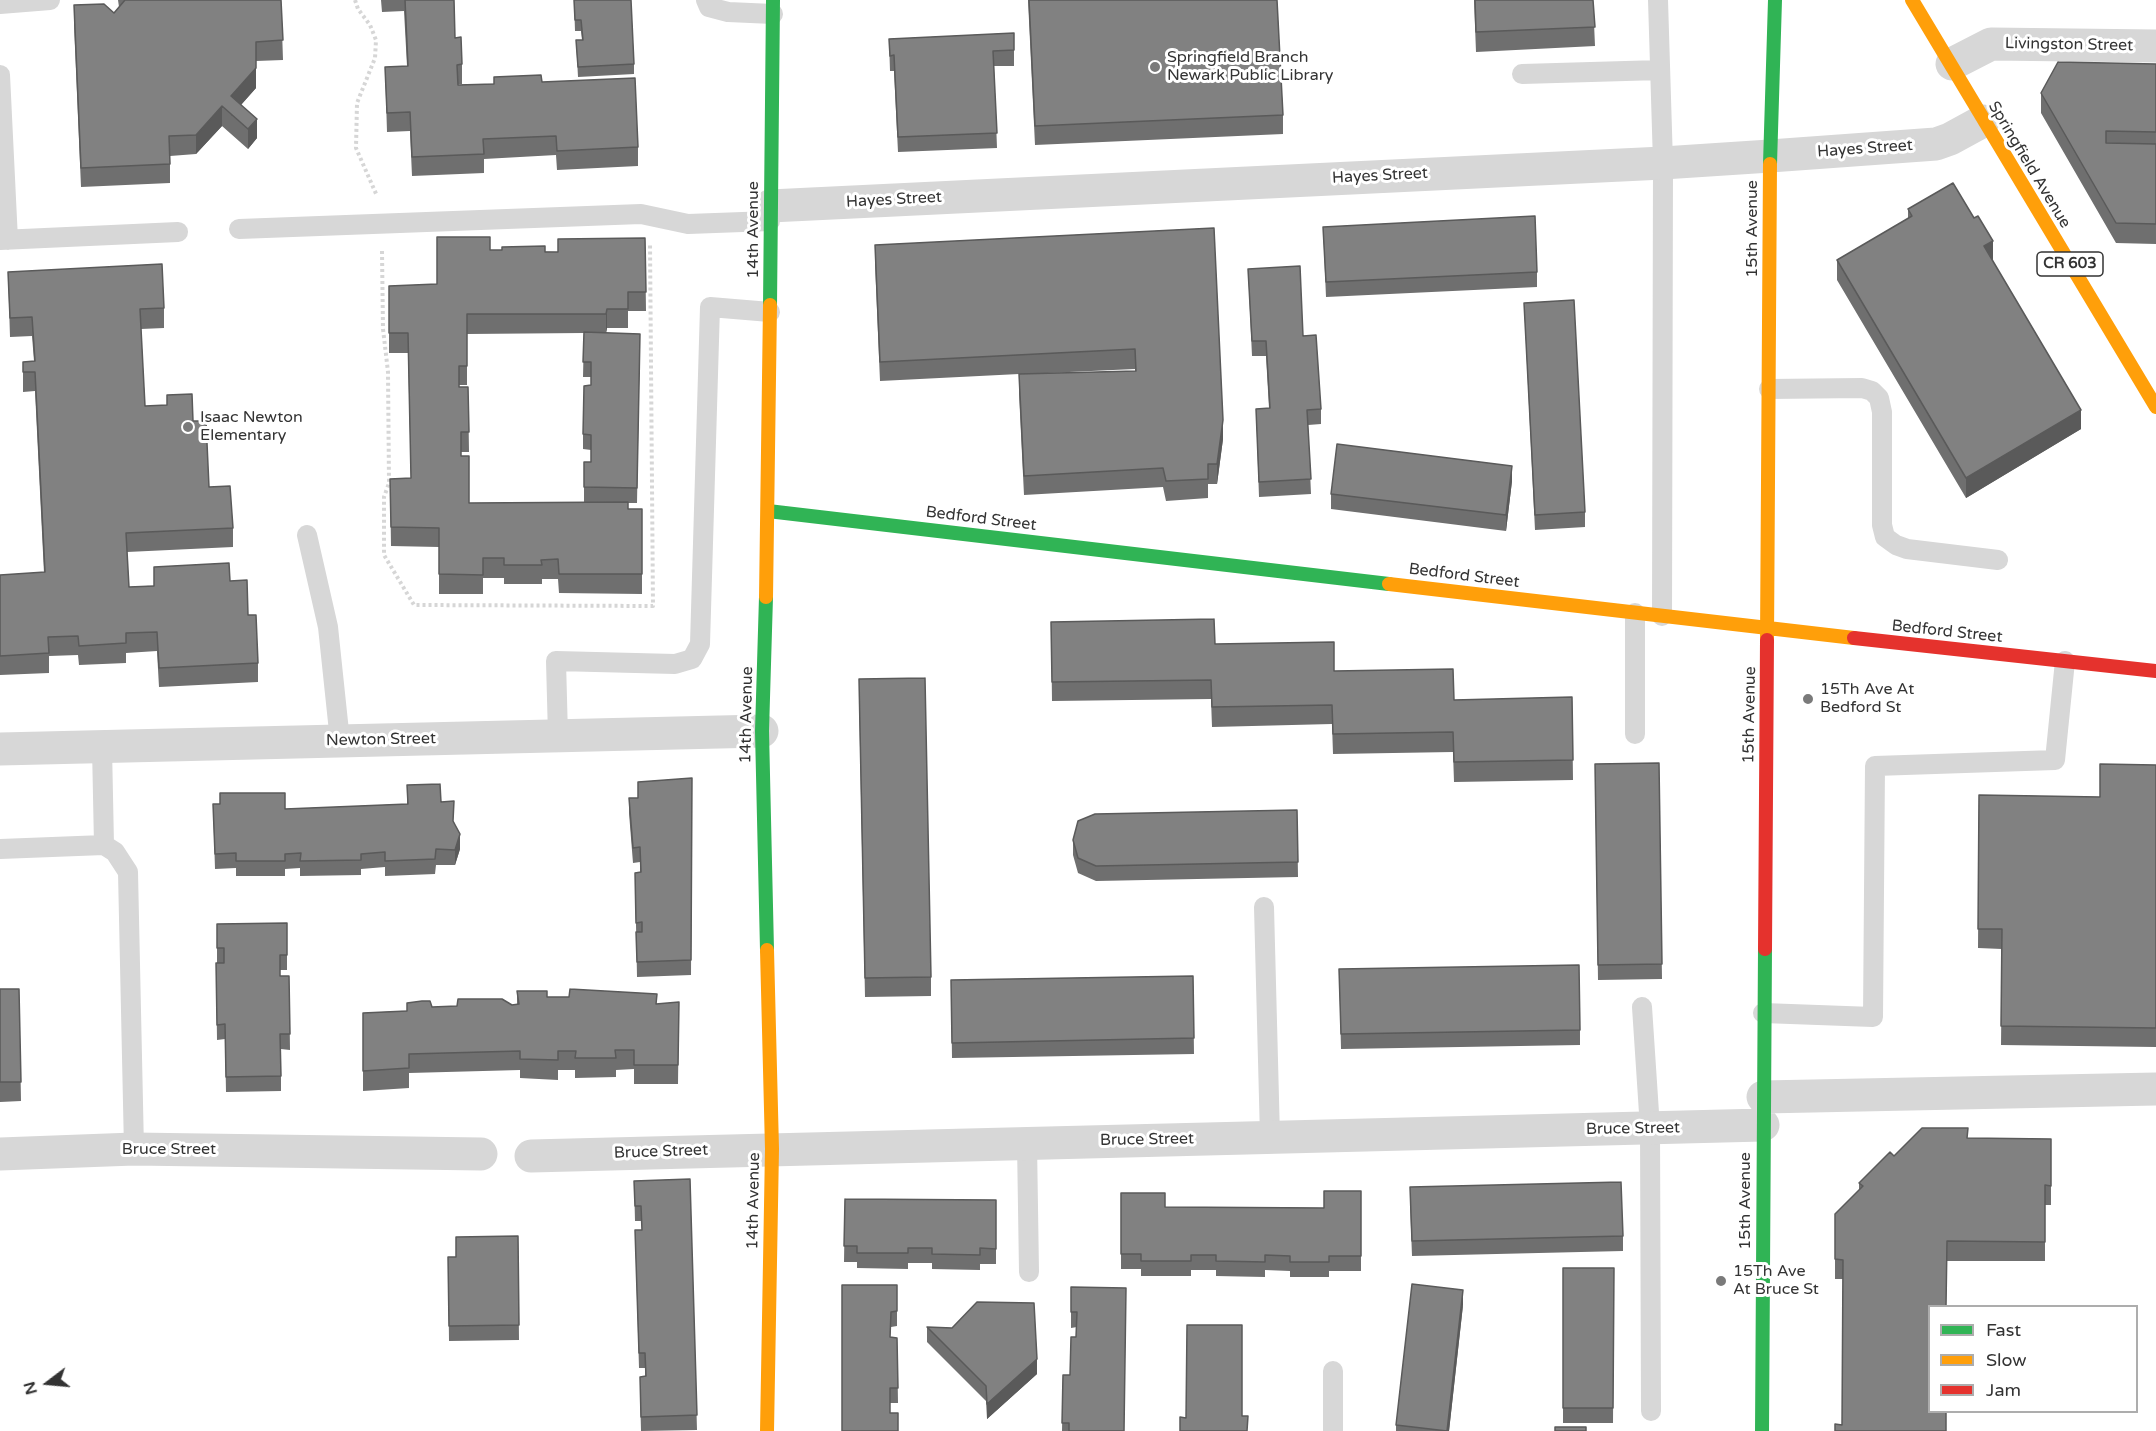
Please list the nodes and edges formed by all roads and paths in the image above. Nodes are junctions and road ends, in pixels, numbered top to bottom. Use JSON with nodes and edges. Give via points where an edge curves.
{"nodes":[{"id":1,"x":50,"y":0,"type":"edge"},
{"id":2,"x":355,"y":0,"type":"edge"},
{"id":3,"x":706,"y":0,"type":"edge"},
{"id":4,"x":1658,"y":0,"type":"edge"},
{"id":5,"x":1775,"y":0,"type":"edge"},
{"id":6,"x":1912,"y":0,"type":"edge"},
{"id":7,"x":0,"y":4,"type":"edge"},
{"id":8,"x":773,"y":7,"type":"edge"},
{"id":9,"x":2156,"y":46,"type":"edge"},
{"id":10,"x":1952,"y":64,"type":"junction"},
{"id":11,"x":1660,"y":70,"type":"junction"},
{"id":12,"x":1522,"y":74,"type":"dead end"},
{"id":13,"x":0,"y":75,"type":"edge"},
{"id":14,"x":1983,"y":121,"type":"junction"},
{"id":15,"x":1770,"y":156,"type":"junction"},
{"id":16,"x":1663,"y":163,"type":"junction"},
{"id":17,"x":770,"y":214,"type":"junction"},
{"id":18,"x":650,"y":216,"type":"junction"},
{"id":19,"x":382,"y":224,"type":"junction"},
{"id":20,"x":240,"y":230,"type":"dead end"},
{"id":21,"x":178,"y":232,"type":"dead end"},
{"id":22,"x":4,"y":240,"type":"edge"},
{"id":23,"x":770,"y":312,"type":"junction"},
{"id":24,"x":1769,"y":388,"type":"junction"},
{"id":25,"x":2156,"y":407,"type":"edge"},
{"id":26,"x":768,"y":511,"type":"junction"},
{"id":27,"x":307,"y":535,"type":"dead end"},
{"id":28,"x":1998,"y":560,"type":"dead end"},
{"id":29,"x":1635,"y":613,"type":"junction"},
{"id":30,"x":1662,"y":616,"type":"junction"},
{"id":31,"x":1767,"y":629,"type":"junction"},
{"id":32,"x":2065,"y":661,"type":"junction"},
{"id":33,"x":2156,"y":671,"type":"edge"},
{"id":34,"x":762,"y":731,"type":"junction"},
{"id":35,"x":1635,"y":734,"type":"dead end"},
{"id":36,"x":558,"y":736,"type":"junction"},
{"id":37,"x":340,"y":741,"type":"junction"},
{"id":38,"x":102,"y":747,"type":"junction"},
{"id":39,"x":0,"y":749,"type":"edge"},
{"id":40,"x":104,"y":845,"type":"junction"},
{"id":41,"x":0,"y":849,"type":"edge"},
{"id":42,"x":1264,"y":907,"type":"dead end"},
{"id":43,"x":1641,"y":1007,"type":"dead end"},
{"id":44,"x":1764,"y":1013,"type":"junction"},
{"id":45,"x":2156,"y":1089,"type":"edge"},
{"id":46,"x":1763,"y":1111,"type":"junction"},
{"id":47,"x":1650,"y":1128,"type":"junction"},
{"id":48,"x":1270,"y":1137,"type":"junction"},
{"id":49,"x":1027,"y":1143,"type":"junction"},
{"id":50,"x":134,"y":1149,"type":"junction"},
{"id":51,"x":772,"y":1149,"type":"junction"},
{"id":52,"x":0,"y":1154,"type":"edge"},
{"id":53,"x":481,"y":1154,"type":"dead end"},
{"id":54,"x":531,"y":1156,"type":"dead end"},
{"id":55,"x":1029,"y":1272,"type":"dead end"},
{"id":56,"x":1333,"y":1371,"type":"dead end"},
{"id":57,"x":1651,"y":1410,"type":"dead end"},
{"id":58,"x":767,"y":1431,"type":"edge"},
{"id":59,"x":1333,"y":1431,"type":"edge"},
{"id":60,"x":1762,"y":1431,"type":"edge"}],
"edges":[{"from":1,"to":7,"type":"lane"},
{"from":2,"to":19,"type":"path","via":[[376,40],[375,58],[357,103],[356,148],[376,193]]},
{"from":3,"to":8,"type":"lane","via":[[709,7],[728,12]]},
{"from":4,"to":11,"type":"lane"},
{"from":5,"to":15,"type":"street","name":"15th Avenue"},
{"from":6,"to":10,"type":"street","name":"Springfield Avenue","number":"CR 603"},
{"from":8,"to":17,"type":"street","name":"14th Avenue"},
{"from":9,"to":10,"type":"street","name":"Livingston Street","via":[[1991,44]]},
{"from":10,"to":14,"type":"street","name":"Springfield Avenue","number":"CR 603"},
{"from":11,"to":12,"type":"lane"},
{"from":11,"to":16,"type":"lane"},
{"from":13,"to":22,"type":"lane"},
{"from":14,"to":15,"type":"street","name":"Hayes Street","via":[[1936,144]]},
{"from":14,"to":25,"type":"street","name":"Springfield Avenue","number":"CR 603"},
{"from":15,"to":16,"type":"street","name":"Hayes Street"},
{"from":15,"to":24,"type":"street","name":"15th Avenue"},
{"from":16,"to":17,"type":"street","name":"Hayes Street"},
{"from":16,"to":30,"type":"lane"},
{"from":17,"to":18,"type":"lane","via":[[688,224]]},
{"from":17,"to":23,"type":"street","name":"14th Avenue"},
{"from":18,"to":19,"type":"lane"},
{"from":18,"to":19,"type":"path","via":[[652,606],[414,605],[384,555],[389,439]]},
{"from":19,"to":20,"type":"lane"},
{"from":21,"to":22,"type":"lane"},
{"from":23,"to":26,"type":"street","name":"14th Avenue"},
{"from":23,"to":36,"type":"lane","via":[[710,307],[700,644],[692,659],[675,664],[556,661]]},
{"from":24,"to":28,"type":"lane","via":[[1872,391],[1879,398],[1882,412],[1882,525],[1886,537],[1907,549]]},
{"from":24,"to":31,"type":"street","name":"15th Avenue"},
{"from":26,"to":29,"type":"street","name":"Bedford Street"},
{"from":26,"to":34,"type":"street","name":"14th Avenue"},
{"from":27,"to":37,"type":"lane","via":[[328,627]]},
{"from":29,"to":30,"type":"street","name":"Bedford Street"},
{"from":29,"to":35,"type":"lane"},
{"from":30,"to":31,"type":"street","name":"Bedford Street"},
{"from":31,"to":32,"type":"street","name":"Bedford Street"},
{"from":31,"to":44,"type":"street","name":"15th Avenue"},
{"from":32,"to":33,"type":"street","name":"Bedford Street"},
{"from":32,"to":44,"type":"lane","via":[[2055,760],[1875,766],[1873,1017]]},
{"from":34,"to":36,"type":"street","name":"Newton Street"},
{"from":34,"to":51,"type":"street","name":"14th Avenue"},
{"from":36,"to":37,"type":"street","name":"Newton Street"},
{"from":37,"to":38,"type":"street","name":"Newton Street"},
{"from":38,"to":39,"type":"street","name":"Newton Street"},
{"from":38,"to":40,"type":"lane"},
{"from":40,"to":41,"type":"lane"},
{"from":40,"to":50,"type":"lane","via":[[115,852],[128,872]]},
{"from":42,"to":48,"type":"lane"},
{"from":43,"to":47,"type":"lane"},
{"from":44,"to":46,"type":"street","name":"15th Avenue"},
{"from":45,"to":46,"type":"street","name":"Bruce Street"},
{"from":46,"to":47,"type":"street","name":"Bruce Street"},
{"from":46,"to":60,"type":"street","name":"15th Avenue"},
{"from":47,"to":48,"type":"street","name":"Bruce Street"},
{"from":47,"to":57,"type":"lane"},
{"from":48,"to":49,"type":"street","name":"Bruce Street"},
{"from":49,"to":51,"type":"street","name":"Bruce Street"},
{"from":49,"to":55,"type":"lane"},
{"from":50,"to":52,"type":"street","name":"Bruce Street"},
{"from":50,"to":53,"type":"street","name":"Bruce Street"},
{"from":51,"to":54,"type":"street","name":"Bruce Street"},
{"from":51,"to":58,"type":"street","name":"14th Avenue"},
{"from":56,"to":59,"type":"lane"}]}
